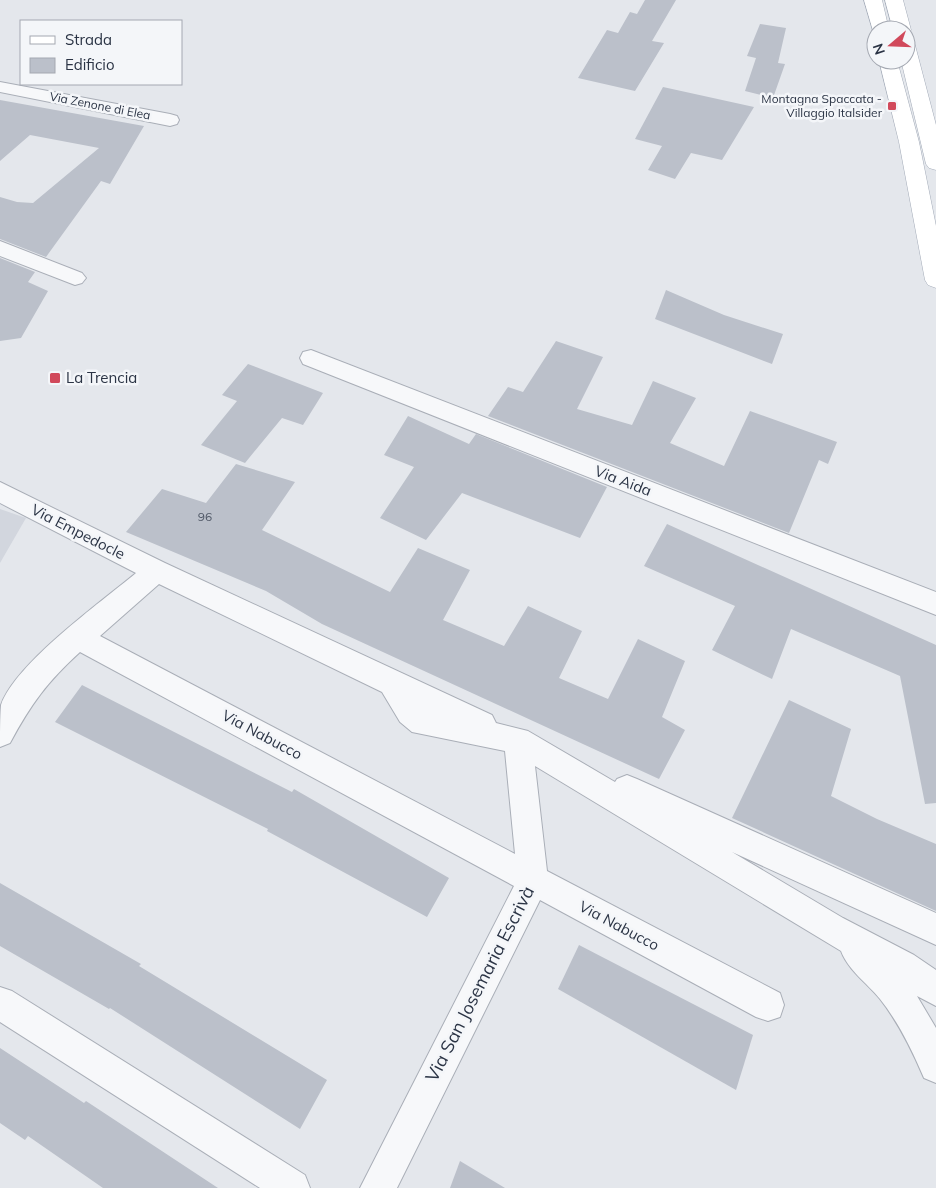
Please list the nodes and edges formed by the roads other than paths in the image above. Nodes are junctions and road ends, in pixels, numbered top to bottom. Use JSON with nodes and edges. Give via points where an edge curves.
{"nodes":[{"id":1,"x":873,"y":0,"type":"edge"},
{"id":2,"x":894,"y":0,"type":"edge"},
{"id":3,"x":878,"y":20,"type":"edge"},
{"id":4,"x":899,"y":20,"type":"edge"},
{"id":5,"x":891,"y":70,"type":"edge"},
{"id":6,"x":912,"y":70,"type":"edge"},
{"id":7,"x":0,"y":87,"type":"edge"},
{"id":8,"x":170,"y":120,"type":"dead end"},
{"id":9,"x":936,"y":164,"type":"edge"},
{"id":10,"x":0,"y":248,"type":"edge"},
{"id":11,"x":75,"y":278,"type":"dead end"},
{"id":12,"x":936,"y":280,"type":"edge"},
{"id":13,"x":311,"y":358,"type":"dead end"},
{"id":14,"x":0,"y":492,"type":"edge"},
{"id":15,"x":156,"y":571,"type":"junction"},
{"id":16,"x":936,"y":604,"type":"edge"},
{"id":17,"x":77,"y":637,"type":"junction"},
{"id":18,"x":0,"y":734,"type":"edge"},
{"id":19,"x":518,"y":740,"type":"junction"},
{"id":20,"x":533,"y":880,"type":"junction"},
{"id":21,"x":832,"y":929,"type":"junction"},
{"id":22,"x":936,"y":929,"type":"edge"},
{"id":23,"x":936,"y":990,"type":"edge"},
{"id":24,"x":0,"y":1003,"type":"edge"},
{"id":25,"x":768,"y":1005,"type":"dead end"},
{"id":26,"x":936,"y":1066,"type":"edge"},
{"id":27,"x":292,"y":1188,"type":"edge"},
{"id":28,"x":378,"y":1188,"type":"edge"}],
"edges":[{"from":1,"to":3,"type":"main road"},
{"from":2,"to":4,"type":"main road"},
{"from":5,"to":12,"type":"main road","via":[[909,142]]},
{"from":6,"to":9,"type":"main road"},
{"from":7,"to":8,"type":"street","name":"Via Zenone di Elea"},
{"from":10,"to":11,"type":"street"},
{"from":13,"to":16,"type":"street","name":"Via Aida"},
{"from":14,"to":15,"type":"street","name":"Via Empedocle"},
{"from":15,"to":17,"type":"street"},
{"from":15,"to":19,"type":"street"},
{"from":17,"to":18,"type":"street","via":[[45,666],[20,697]]},
{"from":17,"to":20,"type":"street","name":"Via Nabucco"},
{"from":19,"to":20,"type":"street","name":"Via San Josemaria Escrivà"},
{"from":19,"to":21,"type":"street"},
{"from":19,"to":22,"type":"street"},
{"from":20,"to":25,"type":"street","name":"Via Nabucco"},
{"from":20,"to":28,"type":"street","name":"Via San Josemaria Escrivà"},
{"from":21,"to":23,"type":"street","via":[[903,966]]},
{"from":21,"to":26,"type":"street","via":[[871,964],[901,1000]]},
{"from":24,"to":27,"type":"street"}]}
